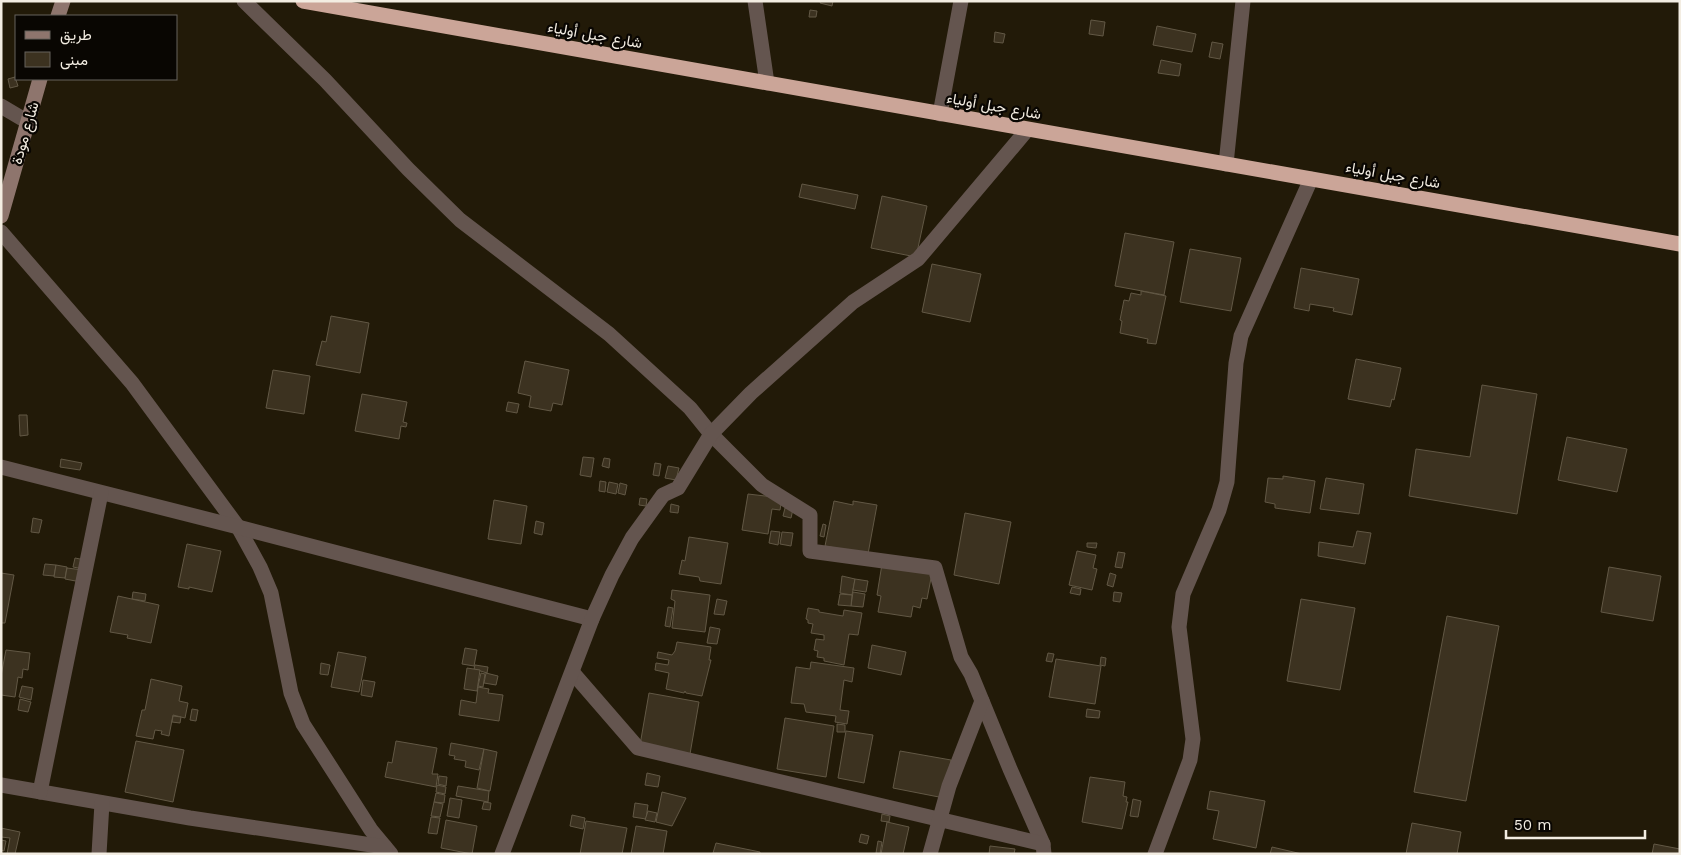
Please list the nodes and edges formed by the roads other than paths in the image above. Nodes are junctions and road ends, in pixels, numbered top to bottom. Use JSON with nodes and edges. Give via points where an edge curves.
{"nodes":[{"id":1,"x":63,"y":1,"type":"edge"},
{"id":2,"x":244,"y":1,"type":"edge"},
{"id":3,"x":302,"y":1,"type":"edge"},
{"id":4,"x":754,"y":1,"type":"edge"},
{"id":5,"x":961,"y":1,"type":"edge"},
{"id":6,"x":1244,"y":1,"type":"edge"},
{"id":7,"x":342,"y":5,"type":"edge"},
{"id":8,"x":58,"y":15,"type":"edge"},
{"id":9,"x":40,"y":80,"type":"edge"},
{"id":10,"x":767,"y":83,"type":"junction"},
{"id":11,"x":1,"y":106,"type":"edge"},
{"id":12,"x":940,"y":114,"type":"junction"},
{"id":13,"x":28,"y":122,"type":"junction"},
{"id":14,"x":1027,"y":130,"type":"junction"},
{"id":15,"x":1226,"y":164,"type":"junction"},
{"id":16,"x":1311,"y":179,"type":"junction"},
{"id":17,"x":1,"y":216,"type":"edge"},
{"id":18,"x":1,"y":232,"type":"edge"},
{"id":19,"x":1680,"y":244,"type":"edge"},
{"id":20,"x":711,"y":434,"type":"junction"},
{"id":21,"x":1,"y":468,"type":"edge"},
{"id":22,"x":101,"y":492,"type":"junction"},
{"id":23,"x":238,"y":527,"type":"junction"},
{"id":24,"x":592,"y":619,"type":"junction"},
{"id":25,"x":573,"y":673,"type":"junction"},
{"id":26,"x":982,"y":701,"type":"junction"},
{"id":27,"x":1,"y":785,"type":"edge"},
{"id":28,"x":40,"y":792,"type":"junction"},
{"id":29,"x":102,"y":802,"type":"junction"},
{"id":30,"x":940,"y":819,"type":"junction"},
{"id":31,"x":1044,"y":849,"type":"edge"},
{"id":32,"x":387,"y":851,"type":"edge"},
{"id":33,"x":99,"y":854,"type":"edge"},
{"id":34,"x":502,"y":854,"type":"edge"},
{"id":35,"x":930,"y":854,"type":"edge"},
{"id":36,"x":1155,"y":854,"type":"edge"}],
"edges":[{"from":1,"to":8,"type":"street"},
{"from":2,"to":20,"type":"street","via":[[460,220],[610,334],[690,408]]},
{"from":3,"to":7,"type":"highway","name":"شارع جبل أولياء"},
{"from":4,"to":10,"type":"street"},
{"from":5,"to":12,"type":"street"},
{"from":6,"to":15,"type":"street"},
{"from":7,"to":10,"type":"highway","name":"شارع جبل أولياء"},
{"from":9,"to":13,"type":"street","name":"شارع مودة"},
{"from":10,"to":12,"type":"highway","name":"شارع جبل أولياء"},
{"from":11,"to":13,"type":"street"},
{"from":12,"to":14,"type":"highway","name":"شارع جبل أولياء"},
{"from":13,"to":17,"type":"street","name":"شارع مودة"},
{"from":14,"to":15,"type":"highway","name":"شارع جبل أولياء"},
{"from":14,"to":20,"type":"street","via":[[918,259],[854,302],[751,393]]},
{"from":15,"to":16,"type":"highway","name":"شارع جبل أولياء"},
{"from":16,"to":19,"type":"highway","name":"شارع جبل أولياء"},
{"from":16,"to":36,"type":"street","via":[[1241,336],[1226,482],[1219,510],[1183,594],[1180,610],[1179,627],[1192,739],[1190,760]]},
{"from":18,"to":23,"type":"street","via":[[132,384]]},
{"from":20,"to":24,"type":"street","via":[[678,488],[663,495],[632,538]]},
{"from":20,"to":26,"type":"street","via":[[762,485],[810,515],[810,551],[935,568],[961,657]]},
{"from":21,"to":22,"type":"street"},
{"from":22,"to":23,"type":"street"},
{"from":22,"to":28,"type":"street"},
{"from":23,"to":24,"type":"street"},
{"from":23,"to":32,"type":"street","via":[[271,593],[291,693],[303,724]]},
{"from":24,"to":25,"type":"street"},
{"from":25,"to":30,"type":"street","via":[[638,748]]},
{"from":25,"to":34,"type":"street"},
{"from":26,"to":30,"type":"street","via":[[949,786]]},
{"from":26,"to":31,"type":"street"},
{"from":27,"to":28,"type":"street"},
{"from":28,"to":29,"type":"street"},
{"from":29,"to":32,"type":"street"},
{"from":29,"to":33,"type":"street"},
{"from":30,"to":31,"type":"street"},
{"from":30,"to":35,"type":"street"}]}
